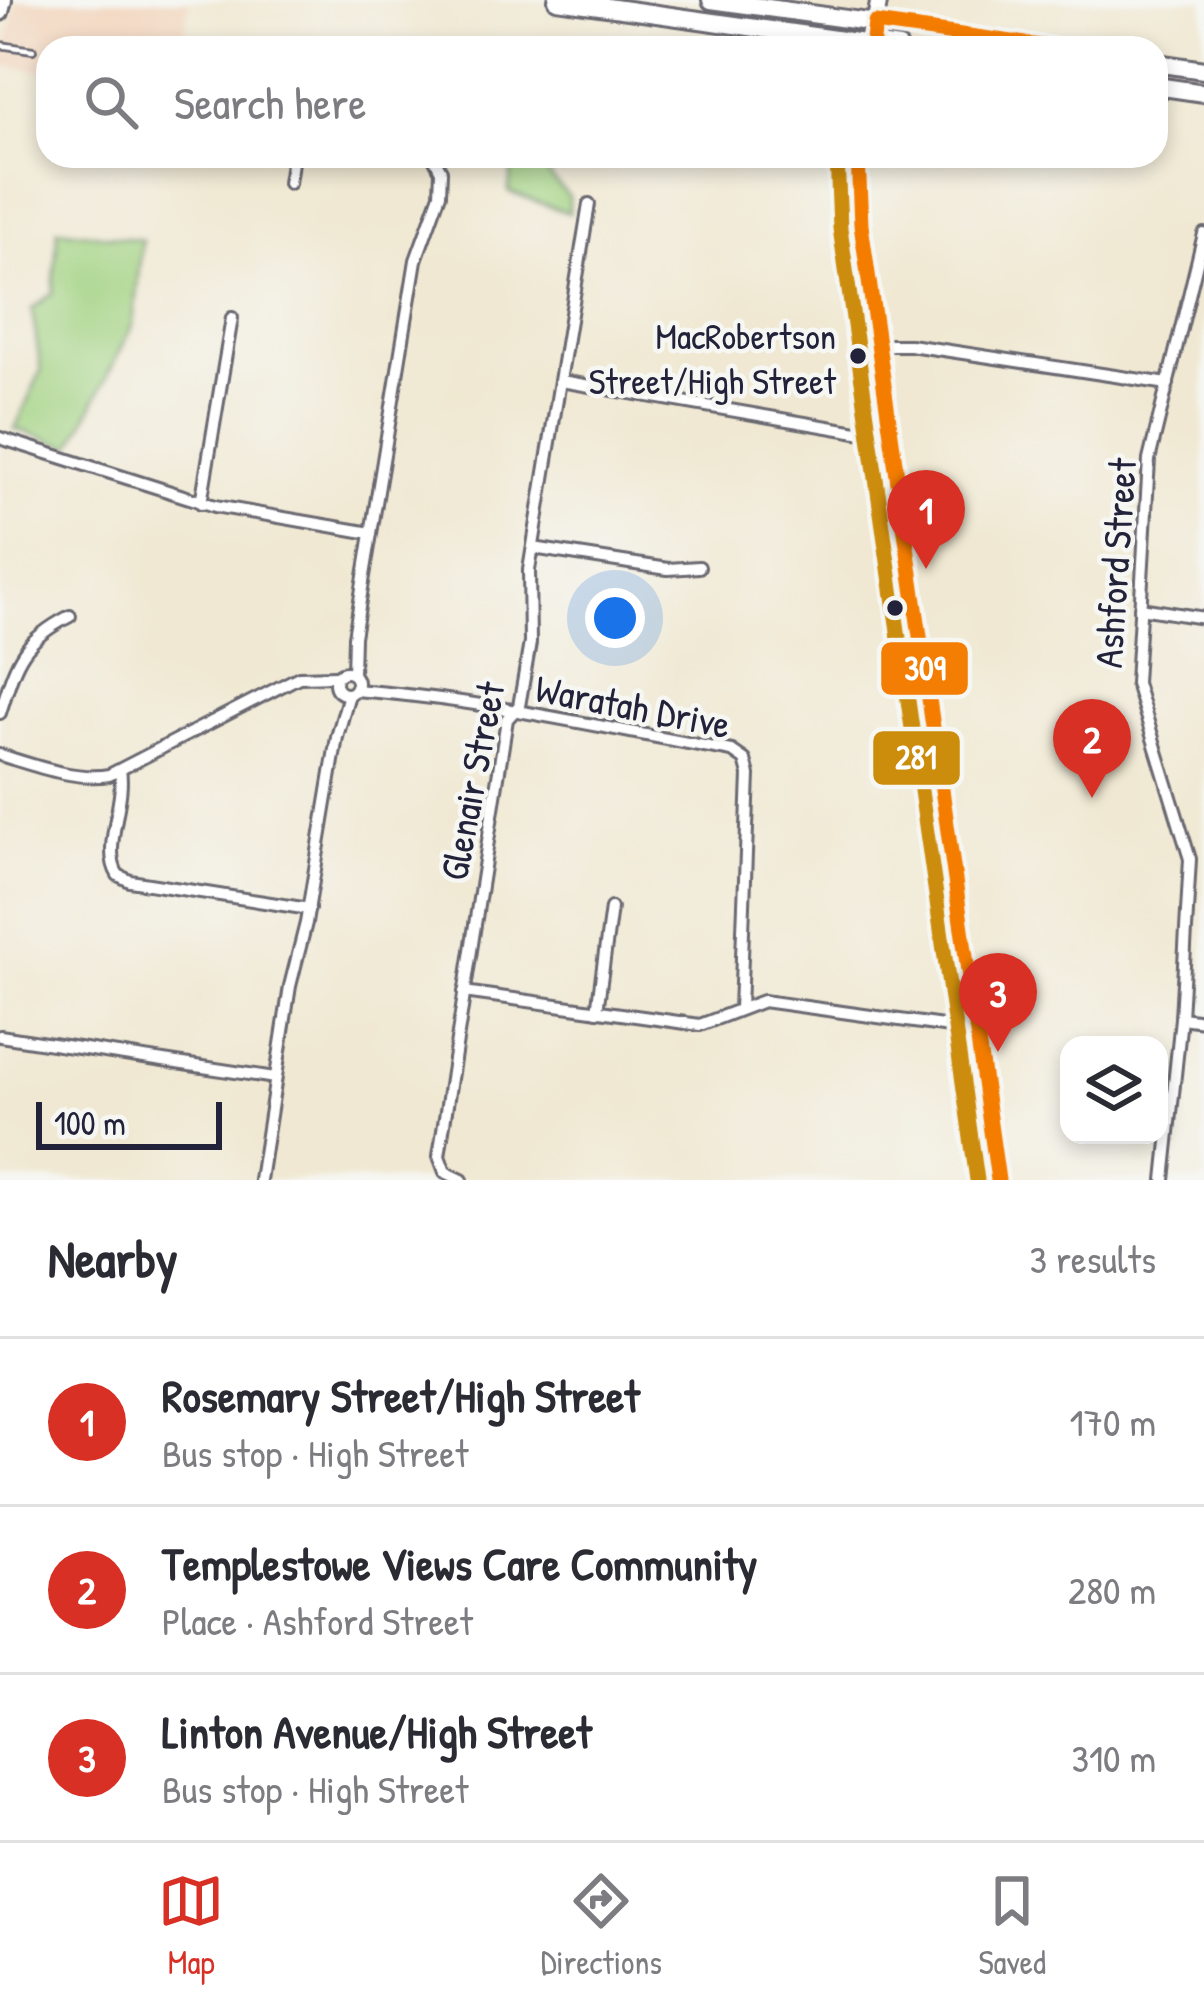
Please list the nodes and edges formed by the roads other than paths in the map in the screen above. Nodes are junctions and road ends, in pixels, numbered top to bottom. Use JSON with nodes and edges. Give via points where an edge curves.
{"nodes":[{"id":1,"x":3,"y":0,"type":"edge"},
{"id":2,"x":556,"y":0,"type":"edge"},
{"id":3,"x":711,"y":0,"type":"edge"},
{"id":4,"x":879,"y":0,"type":"edge"},
{"id":5,"x":0,"y":12,"type":"edge"},
{"id":6,"x":875,"y":22,"type":"junction"},
{"id":7,"x":798,"y":36,"type":"edge"},
{"id":8,"x":873,"y":36,"type":"edge"},
{"id":9,"x":972,"y":36,"type":"edge"},
{"id":10,"x":0,"y":45,"type":"edge"},
{"id":11,"x":33,"y":50,"type":"dead end"},
{"id":12,"x":1168,"y":65,"type":"edge"},
{"id":13,"x":1204,"y":70,"type":"edge"},
{"id":14,"x":1168,"y":88,"type":"edge"},
{"id":15,"x":1204,"y":93,"type":"edge"},
{"id":16,"x":291,"y":168,"type":"edge"},
{"id":17,"x":439,"y":168,"type":"edge"},
{"id":18,"x":858,"y":168,"type":"edge"},
{"id":19,"x":289,"y":183,"type":"dead end"},
{"id":20,"x":590,"y":204,"type":"dead end"},
{"id":21,"x":1204,"y":234,"type":"edge"},
{"id":22,"x":232,"y":318,"type":"dead end"},
{"id":23,"x":878,"y":345,"type":"junction"},
{"id":24,"x":561,"y":381,"type":"junction"},
{"id":25,"x":1168,"y":384,"type":"junction"},
{"id":26,"x":890,"y":433,"type":"junction"},
{"id":27,"x":0,"y":438,"type":"edge"},
{"id":28,"x":201,"y":503,"type":"junction"},
{"id":29,"x":371,"y":533,"type":"junction"},
{"id":30,"x":533,"y":548,"type":"junction"},
{"id":31,"x":700,"y":567,"type":"dead end"},
{"id":32,"x":1140,"y":608,"type":"junction"},
{"id":33,"x":70,"y":616,"type":"dead end"},
{"id":34,"x":1204,"y":618,"type":"edge"},
{"id":35,"x":346,"y":683,"type":"junction"},
{"id":36,"x":513,"y":712,"type":"junction"},
{"id":37,"x":0,"y":713,"type":"edge"},
{"id":38,"x":0,"y":755,"type":"edge"},
{"id":39,"x":115,"y":773,"type":"junction"},
{"id":40,"x":309,"y":908,"type":"junction"},
{"id":41,"x":611,"y":908,"type":"dead end"},
{"id":42,"x":464,"y":992,"type":"junction"},
{"id":43,"x":740,"y":1009,"type":"junction"},
{"id":44,"x":597,"y":1011,"type":"junction"},
{"id":45,"x":1180,"y":1018,"type":"junction"},
{"id":46,"x":1204,"y":1021,"type":"edge"},
{"id":47,"x":976,"y":1026,"type":"junction"},
{"id":48,"x":0,"y":1036,"type":"edge"},
{"id":49,"x":275,"y":1078,"type":"junction"},
{"id":50,"x":260,"y":1180,"type":"edge"},
{"id":51,"x":461,"y":1180,"type":"edge"},
{"id":52,"x":998,"y":1180,"type":"edge"},
{"id":53,"x":1164,"y":1180,"type":"edge"}],
"edges":[{"from":1,"to":5,"type":"main road"},
{"from":2,"to":7,"type":"main road"},
{"from":3,"to":6,"type":"main road"},
{"from":4,"to":6,"type":"main road"},
{"from":6,"to":8,"type":"main road"},
{"from":6,"to":9,"type":"main road"},
{"from":10,"to":11,"type":"lane"},
{"from":12,"to":13,"type":"main road"},
{"from":14,"to":15,"type":"main road"},
{"from":16,"to":19,"type":"street"},
{"from":17,"to":29,"type":"street"},
{"from":18,"to":23,"type":"main road"},
{"from":20,"to":24,"type":"street","name":"Glenair Street"},
{"from":21,"to":25,"type":"street","name":"Ashford Street"},
{"from":22,"to":28,"type":"street"},
{"from":23,"to":25,"type":"street"},
{"from":23,"to":26,"type":"main road"},
{"from":24,"to":26,"type":"street"},
{"from":24,"to":30,"type":"street","name":"Glenair Street"},
{"from":25,"to":32,"type":"street","name":"Ashford Street","via":[[1147,473]]},
{"from":26,"to":47,"type":"main road"},
{"from":27,"to":28,"type":"street"},
{"from":28,"to":29,"type":"street"},
{"from":29,"to":35,"type":"street"},
{"from":30,"to":31,"type":"street"},
{"from":30,"to":36,"type":"street","name":"Glenair Street","via":[[530,643]]},
{"from":32,"to":34,"type":"street"},
{"from":32,"to":45,"type":"street","name":"Ashford Street","via":[[1136,691],[1190,859]]},
{"from":33,"to":37,"type":"street","via":[[22,651]]},
{"from":35,"to":36,"type":"street","name":"Waratah Drive"},
{"from":35,"to":39,"type":"street","name":"Waratah Drive","via":[[306,675]]},
{"from":35,"to":40,"type":"street"},
{"from":36,"to":42,"type":"street","name":"Glenair Street"},
{"from":36,"to":43,"type":"street","name":"Waratah Drive","via":[[732,751],[745,760]]},
{"from":38,"to":39,"type":"street","via":[[94,777]]},
{"from":39,"to":40,"type":"street","via":[[111,860],[123,879]]},
{"from":40,"to":49,"type":"street"},
{"from":41,"to":44,"type":"street"},
{"from":42,"to":44,"type":"street"},
{"from":42,"to":51,"type":"street","name":"Glenair Street","via":[[439,1156],[445,1172]]},
{"from":43,"to":44,"type":"street","via":[[700,1024]]},
{"from":43,"to":47,"type":"street","via":[[763,1001]]},
{"from":45,"to":46,"type":"street"},
{"from":45,"to":53,"type":"street","name":"Ashford Street"},
{"from":47,"to":52,"type":"main road"},
{"from":48,"to":49,"type":"street"},
{"from":49,"to":50,"type":"street"}]}
